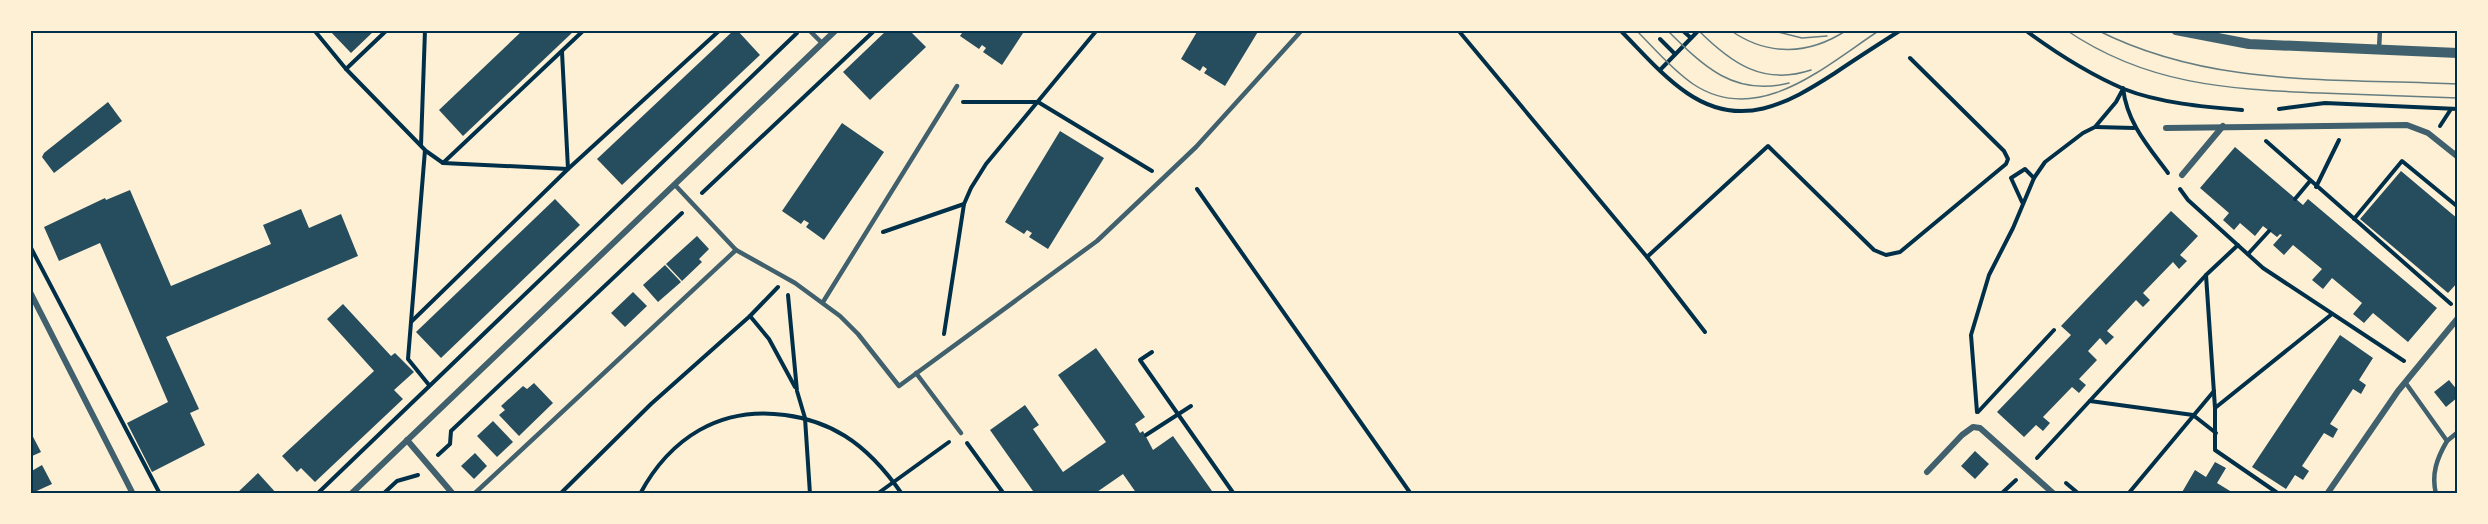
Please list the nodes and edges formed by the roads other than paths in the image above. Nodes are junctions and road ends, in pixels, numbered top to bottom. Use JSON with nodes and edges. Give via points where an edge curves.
{"nodes":[{"id":1,"x":809,"y":30,"type":"edge"},
{"id":2,"x":836,"y":30,"type":"edge"},
{"id":3,"x":1302,"y":30,"type":"edge"},
{"id":4,"x":2176,"y":30,"type":"edge"},
{"id":5,"x":2380,"y":30,"type":"edge"},
{"id":6,"x":822,"y":43,"type":"junction"},
{"id":7,"x":2379,"y":49,"type":"junction"},
{"id":8,"x":2458,"y":52,"type":"edge"},
{"id":9,"x":957,"y":86,"type":"dead end"},
{"id":10,"x":2223,"y":126,"type":"junction"},
{"id":11,"x":2166,"y":128,"type":"dead end"},
{"id":12,"x":2455,"y":152,"type":"edge"},
{"id":13,"x":2458,"y":157,"type":"edge"},
{"id":14,"x":2182,"y":175,"type":"dead end"},
{"id":15,"x":675,"y":185,"type":"junction"},
{"id":16,"x":736,"y":250,"type":"junction"},
{"id":17,"x":30,"y":292,"type":"edge"},
{"id":18,"x":823,"y":302,"type":"junction"},
{"id":19,"x":2458,"y":318,"type":"edge"},
{"id":20,"x":916,"y":373,"type":"junction"},
{"id":21,"x":2405,"y":382,"type":"junction"},
{"id":22,"x":2458,"y":432,"type":"edge"},
{"id":23,"x":961,"y":433,"type":"road end"},
{"id":24,"x":407,"y":440,"type":"junction"},
{"id":25,"x":2447,"y":441,"type":"junction"},
{"id":26,"x":1927,"y":472,"type":"dead end"},
{"id":27,"x":132,"y":494,"type":"edge"},
{"id":28,"x":351,"y":494,"type":"edge"},
{"id":29,"x":453,"y":494,"type":"edge"},
{"id":30,"x":474,"y":494,"type":"edge"},
{"id":31,"x":2054,"y":494,"type":"edge"},
{"id":32,"x":2327,"y":494,"type":"edge"},
{"id":33,"x":2436,"y":494,"type":"edge"}],
"edges":[{"from":1,"to":6,"type":"lane"},
{"from":2,"to":6,"type":"street"},
{"from":3,"to":20,"type":"lane","via":[[1164,179],[1097,241]]},
{"from":4,"to":7,"type":"street","via":[[2249,44]]},
{"from":5,"to":7,"type":"lane"},
{"from":6,"to":15,"type":"street"},
{"from":7,"to":8,"type":"street"},
{"from":9,"to":18,"type":"lane"},
{"from":10,"to":11,"type":"street"},
{"from":10,"to":12,"type":"street","via":[[2415,127]]},
{"from":10,"to":14,"type":"street"},
{"from":12,"to":13,"type":"street"},
{"from":15,"to":16,"type":"lane"},
{"from":15,"to":24,"type":"street"},
{"from":16,"to":18,"type":"lane"},
{"from":16,"to":30,"type":"lane"},
{"from":17,"to":27,"type":"street"},
{"from":18,"to":20,"type":"lane","via":[[858,334],[899,386]]},
{"from":19,"to":21,"type":"street"},
{"from":20,"to":23,"type":"lane"},
{"from":21,"to":25,"type":"lane"},
{"from":21,"to":32,"type":"street"},
{"from":22,"to":25,"type":"lane"},
{"from":24,"to":28,"type":"street"},
{"from":24,"to":29,"type":"street"},
{"from":25,"to":33,"type":"lane","via":[[2437,459]]},
{"from":26,"to":31,"type":"street","via":[[1962,435],[1973,427],[1980,428]]}]}
